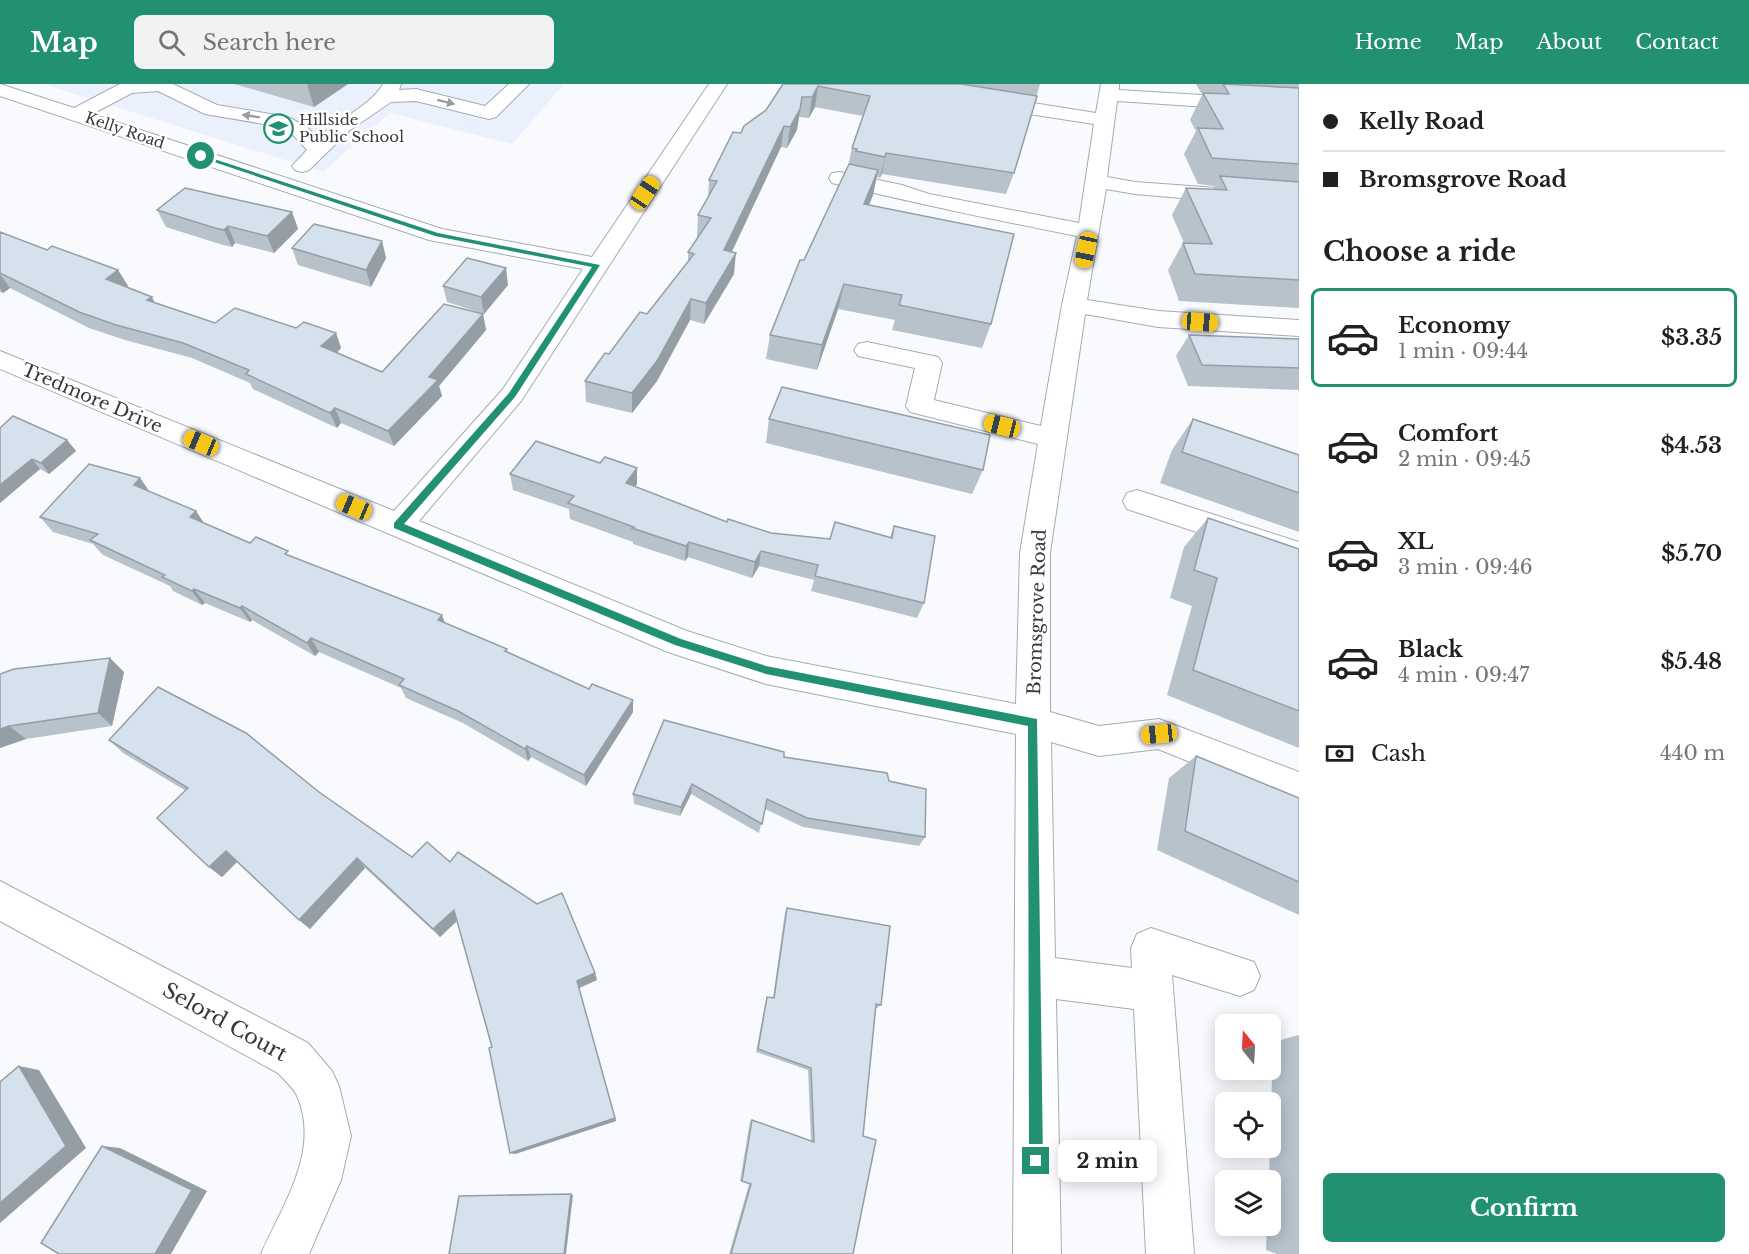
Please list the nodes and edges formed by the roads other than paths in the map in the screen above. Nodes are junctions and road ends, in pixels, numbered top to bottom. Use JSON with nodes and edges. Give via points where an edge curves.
{"nodes":[{"id":1,"x":520,"y":84,"type":"edge"},
{"id":2,"x":718,"y":84,"type":"edge"},
{"id":3,"x":1109,"y":89,"type":"edge"},
{"id":4,"x":0,"y":90,"type":"edge"},
{"id":5,"x":390,"y":90,"type":"edge"},
{"id":6,"x":973,"y":99,"type":"edge"},
{"id":7,"x":1299,"y":107,"type":"edge"},
{"id":8,"x":78,"y":114,"type":"junction"},
{"id":9,"x":1104,"y":120,"type":"junction"},
{"id":10,"x":319,"y":151,"type":"junction"},
{"id":11,"x":840,"y":178,"type":"edge"},
{"id":12,"x":1095,"y":181,"type":"junction"},
{"id":13,"x":283,"y":183,"type":"junction"},
{"id":14,"x":1299,"y":201,"type":"edge"},
{"id":15,"x":1089,"y":232,"type":"junction"},
{"id":16,"x":597,"y":265,"type":"junction"},
{"id":17,"x":1074,"y":304,"type":"junction"},
{"id":18,"x":1299,"y":328,"type":"edge"},
{"id":19,"x":867,"y":350,"type":"dead end"},
{"id":20,"x":1,"y":362,"type":"edge"},
{"id":21,"x":1052,"y":438,"type":"junction"},
{"id":22,"x":1137,"y":501,"type":"dead end"},
{"id":23,"x":398,"y":526,"type":"junction"},
{"id":24,"x":1299,"y":554,"type":"edge"},
{"id":25,"x":1033,"y":722,"type":"junction"},
{"id":26,"x":1299,"y":789,"type":"edge"},
{"id":27,"x":0,"y":900,"type":"edge"},
{"id":28,"x":1035,"y":976,"type":"junction"},
{"id":29,"x":1240,"y":976,"type":"dead end"},
{"id":30,"x":1154,"y":991,"type":"junction"},
{"id":31,"x":285,"y":1254,"type":"edge"},
{"id":32,"x":1037,"y":1254,"type":"edge"},
{"id":33,"x":1170,"y":1254,"type":"edge"}],
"edges":[{"from":5,"to":1,"type":"street","one_way":true,"via":[[489,113]]},
{"from":2,"to":16,"type":"street"},
{"from":3,"to":7,"type":"street"},
{"from":3,"to":9,"type":"street","name":"Bromsgrove Road"},
{"from":4,"to":8,"type":"street","name":"Kelly Road"},
{"from":5,"to":10,"type":"street","via":[[377,105],[342,127]]},
{"from":6,"to":9,"type":"street"},
{"from":10,"to":8,"type":"street","one_way":true,"via":[[300,130],[281,121],[212,110],[150,84],[127,88]]},
{"from":8,"to":13,"type":"street","name":"Kelly Road"},
{"from":9,"to":12,"type":"street","name":"Bromsgrove Road"},
{"from":10,"to":13,"type":"street"},
{"from":11,"to":15,"type":"street","via":[[902,191],[922,200]]},
{"from":12,"to":14,"type":"street","via":[[1135,189]]},
{"from":12,"to":15,"type":"street","name":"Bromsgrove Road"},
{"from":13,"to":16,"type":"street","name":"Kelly Road","via":[[437,235]]},
{"from":15,"to":17,"type":"street","name":"Bromsgrove Road"},
{"from":16,"to":23,"type":"street","via":[[512,395]]},
{"from":17,"to":18,"type":"street","via":[[1158,319]]},
{"from":17,"to":21,"type":"street","name":"Bromsgrove Road"},
{"from":19,"to":21,"type":"street","via":[[929,363],[919,406]]},
{"from":20,"to":23,"type":"street","name":"Tredmore Drive"},
{"from":21,"to":25,"type":"street","name":"Bromsgrove Road","via":[[1035,554]]},
{"from":22,"to":24,"type":"street"},
{"from":23,"to":25,"type":"street","name":"Tredmore Drive","via":[[679,642],[766,670]]},
{"from":25,"to":26,"type":"street","name":"Tredmore Drive","via":[[1099,741],[1159,734]]},
{"from":25,"to":28,"type":"street","name":"Bromsgrove Road"},
{"from":27,"to":31,"type":"street","name":"Selord Court","via":[[293,1058],[317,1086],[329,1136],[318,1180]]},
{"from":28,"to":30,"type":"street"},
{"from":28,"to":32,"type":"street","name":"Bromsgrove Road"},
{"from":29,"to":30,"type":"street","via":[[1151,948]]},
{"from":30,"to":33,"type":"street"}]}
